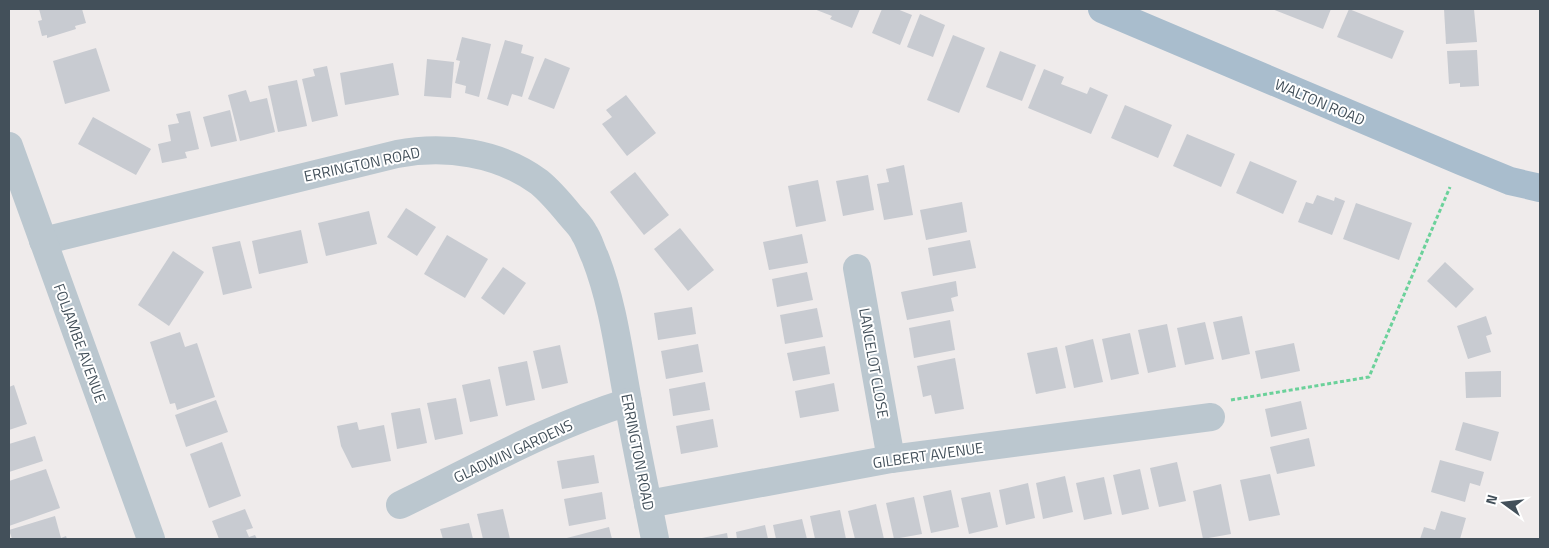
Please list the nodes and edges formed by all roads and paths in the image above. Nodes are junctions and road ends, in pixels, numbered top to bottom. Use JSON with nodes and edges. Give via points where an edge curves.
{"nodes":[{"id":1,"x":1102,"y":9,"type":"edge"},
{"id":2,"x":9,"y":146,"type":"edge"},
{"id":3,"x":1461,"y":161,"type":"junction"},
{"id":4,"x":13,"y":174,"type":"edge"},
{"id":5,"x":1540,"y":188,"type":"edge"},
{"id":6,"x":43,"y":241,"type":"junction"},
{"id":7,"x":856,"y":268,"type":"dead end"},
{"id":8,"x":628,"y":402,"type":"junction"},
{"id":9,"x":1211,"y":417,"type":"joint"},
{"id":10,"x":890,"y":459,"type":"junction"},
{"id":11,"x":648,"y":504,"type":"junction"},
{"id":12,"x":400,"y":505,"type":"dead end"},
{"id":13,"x":151,"y":539,"type":"edge"},
{"id":14,"x":655,"y":539,"type":"edge"}],
"edges":[{"from":1,"to":3,"type":"main road","name":"WALTON ROAD"},
{"from":2,"to":4,"type":"street","name":"FOLJAMBE AVENUE"},
{"from":3,"to":5,"type":"main road","name":"WALTON ROAD","via":[[1510,181]]},
{"from":3,"to":9,"type":"path","via":[[1369,377],[1231,400]]},
{"from":4,"to":6,"type":"street","name":"FOLJAMBE AVENUE"},
{"from":6,"to":8,"type":"street","name":"ERRINGTON ROAD","via":[[418,150],[464,152],[488,158],[514,167],[539,182],[585,233],[603,277]]},
{"from":6,"to":13,"type":"street","name":"FOLJAMBE AVENUE"},
{"from":7,"to":10,"type":"street","name":"LANCELOT CLOSE"},
{"from":8,"to":11,"type":"street","name":"ERRINGTON ROAD"},
{"from":8,"to":12,"type":"street","name":"GLADWIN GARDENS","via":[[550,431]]},
{"from":9,"to":10,"type":"street","name":"GILBERT AVENUE"},
{"from":10,"to":11,"type":"street","name":"GILBERT AVENUE"},
{"from":11,"to":14,"type":"street","name":"ERRINGTON ROAD"}]}
